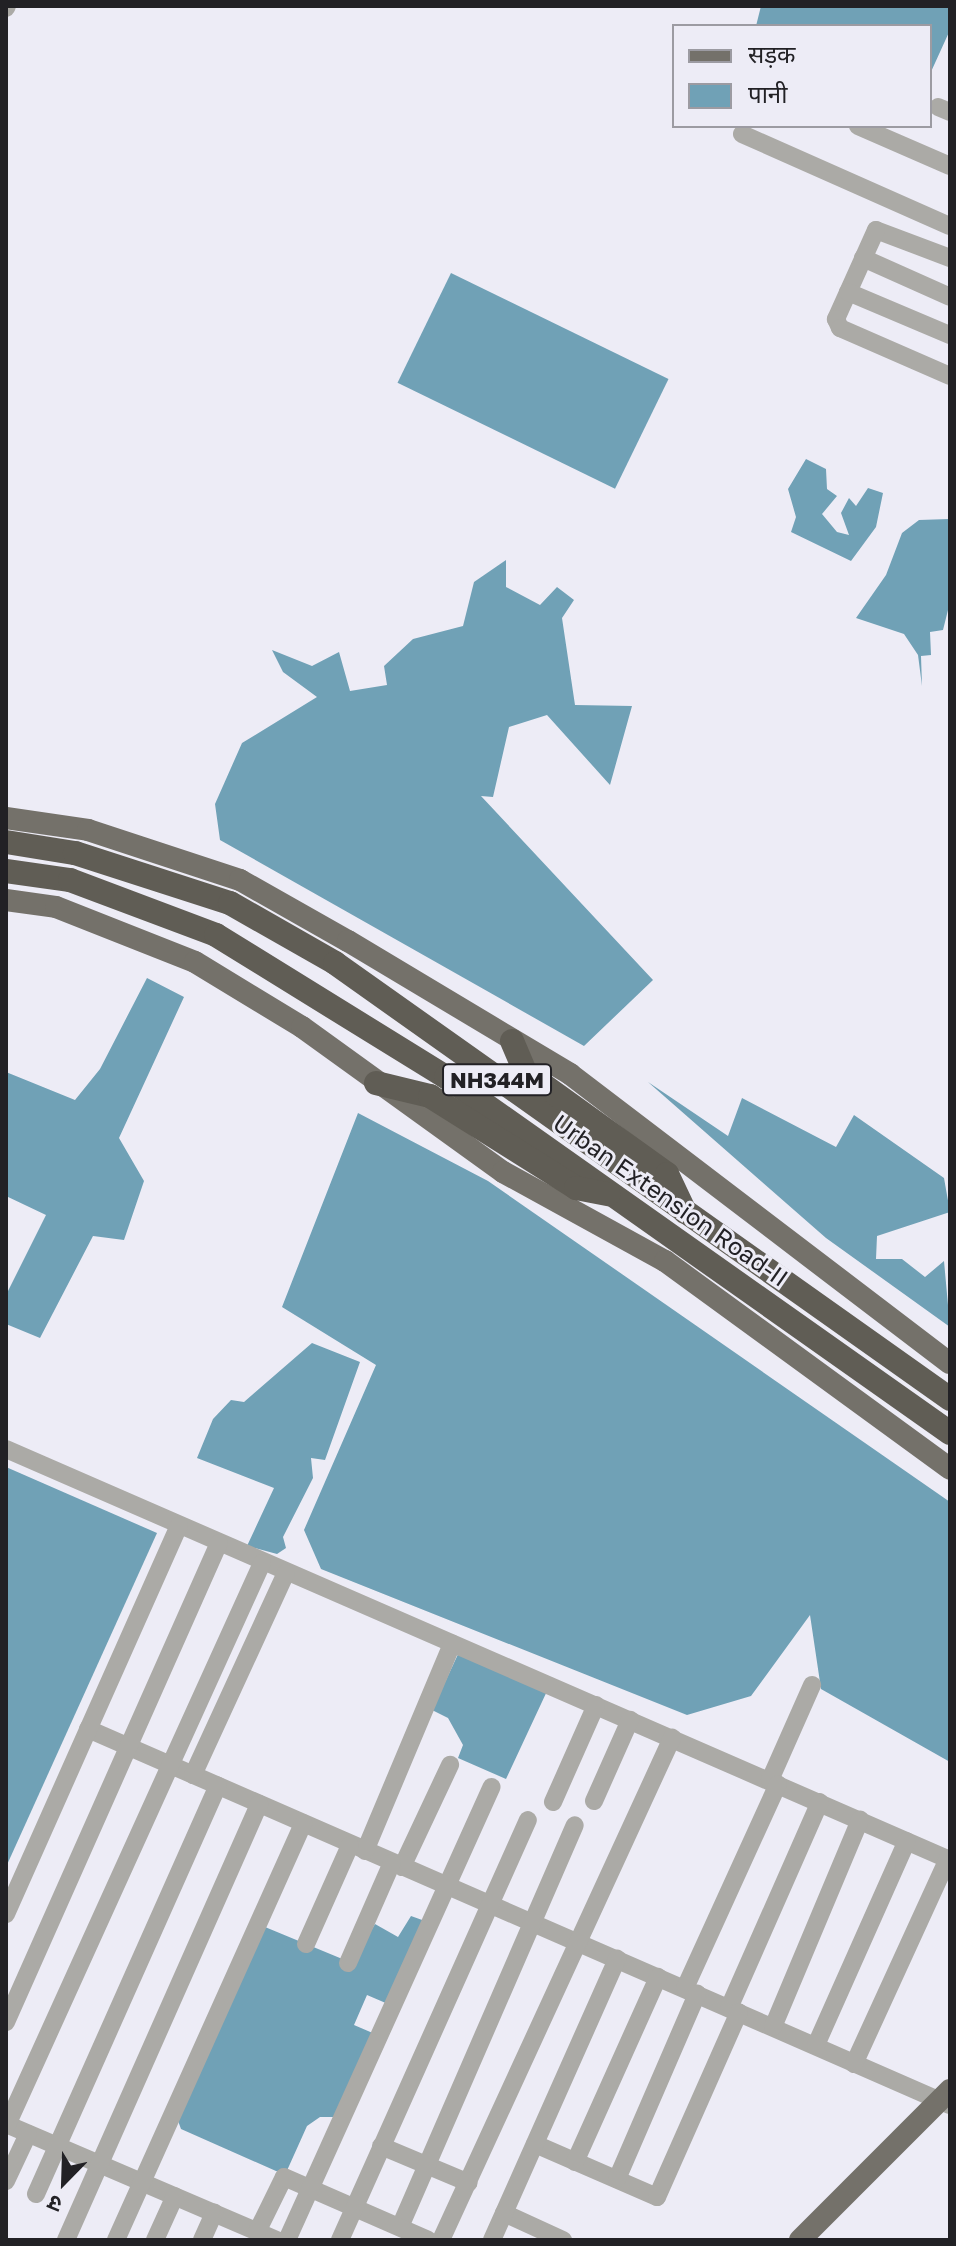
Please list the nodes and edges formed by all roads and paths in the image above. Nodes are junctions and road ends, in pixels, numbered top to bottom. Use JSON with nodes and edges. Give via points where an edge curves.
{"nodes":[{"id":1,"x":863,"y":128,"type":"edge"},
{"id":2,"x":742,"y":134,"type":"dead end"},
{"id":3,"x":950,"y":166,"type":"edge"},
{"id":4,"x":950,"y":226,"type":"edge"},
{"id":5,"x":863,"y":258,"type":"junction"},
{"id":6,"x":950,"y":258,"type":"edge"},
{"id":7,"x":848,"y":292,"type":"junction"},
{"id":8,"x":950,"y":297,"type":"edge"},
{"id":9,"x":950,"y":335,"type":"edge"},
{"id":10,"x":950,"y":376,"type":"edge"},
{"id":11,"x":6,"y":818,"type":"edge"},
{"id":12,"x":6,"y":842,"type":"edge"},
{"id":13,"x":6,"y":871,"type":"edge"},
{"id":14,"x":6,"y":900,"type":"edge"},
{"id":15,"x":512,"y":1041,"type":"junction"},
{"id":16,"x":376,"y":1083,"type":"junction"},
{"id":17,"x":618,"y":1196,"type":"junction"},
{"id":18,"x":686,"y":1213,"type":"junction"},
{"id":19,"x":950,"y":1363,"type":"edge"},
{"id":20,"x":950,"y":1399,"type":"edge"},
{"id":21,"x":950,"y":1433,"type":"edge"},
{"id":22,"x":6,"y":1449,"type":"edge"},
{"id":23,"x":950,"y":1469,"type":"edge"},
{"id":24,"x":179,"y":1526,"type":"junction"},
{"id":25,"x":219,"y":1543,"type":"junction"},
{"id":26,"x":262,"y":1563,"type":"junction"},
{"id":27,"x":286,"y":1573,"type":"junction"},
{"id":28,"x":452,"y":1644,"type":"junction"},
{"id":29,"x":812,"y":1685,"type":"dead end"},
{"id":30,"x":596,"y":1705,"type":"junction"},
{"id":31,"x":630,"y":1720,"type":"junction"},
{"id":32,"x":88,"y":1729,"type":"junction"},
{"id":33,"x":672,"y":1738,"type":"junction"},
{"id":34,"x":127,"y":1747,"type":"junction"},
{"id":35,"x":170,"y":1765,"type":"junction"},
{"id":36,"x":450,"y":1765,"type":"dead end"},
{"id":37,"x":193,"y":1775,"type":"junction"},
{"id":38,"x":774,"y":1782,"type":"junction"},
{"id":39,"x":218,"y":1786,"type":"junction"},
{"id":40,"x":492,"y":1787,"type":"dead end"},
{"id":41,"x":594,"y":1801,"type":"dead end"},
{"id":42,"x":553,"y":1802,"type":"dead end"},
{"id":43,"x":820,"y":1802,"type":"junction"},
{"id":44,"x":259,"y":1804,"type":"junction"},
{"id":45,"x":528,"y":1820,"type":"dead end"},
{"id":46,"x":860,"y":1820,"type":"junction"},
{"id":47,"x":303,"y":1823,"type":"junction"},
{"id":48,"x":575,"y":1825,"type":"dead end"},
{"id":49,"x":907,"y":1841,"type":"junction"},
{"id":50,"x":358,"y":1848,"type":"junction"},
{"id":51,"x":949,"y":1859,"type":"edge"},
{"id":52,"x":397,"y":1865,"type":"junction"},
{"id":53,"x":448,"y":1887,"type":"junction"},
{"id":54,"x":488,"y":1904,"type":"junction"},
{"id":55,"x":6,"y":1914,"type":"edge"},
{"id":56,"x":531,"y":1923,"type":"junction"},
{"id":57,"x":306,"y":1944,"type":"dead end"},
{"id":58,"x":580,"y":1944,"type":"junction"},
{"id":59,"x":617,"y":1959,"type":"junction"},
{"id":60,"x":348,"y":1963,"type":"dead end"},
{"id":61,"x":658,"y":1977,"type":"junction"},
{"id":62,"x":691,"y":1991,"type":"junction"},
{"id":63,"x":734,"y":2010,"type":"junction"},
{"id":64,"x":6,"y":2022,"type":"edge"},
{"id":65,"x":773,"y":2027,"type":"junction"},
{"id":66,"x":816,"y":2045,"type":"junction"},
{"id":67,"x":854,"y":2064,"type":"junction"},
{"id":68,"x":947,"y":2099,"type":"edge"},
{"id":69,"x":7,"y":2124,"type":"edge"},
{"id":70,"x":28,"y":2134,"type":"junction"},
{"id":71,"x":535,"y":2144,"type":"junction"},
{"id":72,"x":57,"y":2145,"type":"junction"},
{"id":73,"x":381,"y":2146,"type":"junction"},
{"id":74,"x":575,"y":2162,"type":"junction"},
{"id":75,"x":102,"y":2163,"type":"junction"},
{"id":76,"x":427,"y":2166,"type":"junction"},
{"id":77,"x":617,"y":2179,"type":"junction"},
{"id":78,"x":6,"y":2181,"type":"edge"},
{"id":79,"x":141,"y":2181,"type":"junction"},
{"id":80,"x":469,"y":2183,"type":"junction"},
{"id":81,"x":311,"y":2187,"type":"junction"},
{"id":82,"x":36,"y":2194,"type":"dead end"},
{"id":83,"x":175,"y":2196,"type":"junction"},
{"id":84,"x":355,"y":2207,"type":"junction"},
{"id":85,"x":214,"y":2213,"type":"junction"},
{"id":86,"x":504,"y":2213,"type":"junction"},
{"id":87,"x":400,"y":2227,"type":"junction"},
{"id":88,"x":257,"y":2232,"type":"junction"},
{"id":89,"x":66,"y":2240,"type":"edge"},
{"id":90,"x":116,"y":2240,"type":"edge"},
{"id":91,"x":155,"y":2240,"type":"edge"},
{"id":92,"x":202,"y":2240,"type":"edge"},
{"id":93,"x":277,"y":2240,"type":"edge"},
{"id":94,"x":287,"y":2240,"type":"edge"},
{"id":95,"x":340,"y":2240,"type":"edge"},
{"id":96,"x":428,"y":2240,"type":"edge"},
{"id":97,"x":441,"y":2240,"type":"edge"},
{"id":98,"x":492,"y":2240,"type":"edge"},
{"id":99,"x":563,"y":2240,"type":"edge"},
{"id":100,"x":800,"y":2240,"type":"edge"}],
"edges":[{"from":1,"to":3,"type":"street"},
{"from":2,"to":4,"type":"street"},
{"from":5,"to":6,"type":"street","via":[[882,229]]},
{"from":5,"to":7,"type":"street"},
{"from":5,"to":8,"type":"street"},
{"from":7,"to":9,"type":"street"},
{"from":7,"to":10,"type":"street","via":[[840,328]]},
{"from":11,"to":15,"type":"main road","via":[[88,830],[240,880]]},
{"from":12,"to":18,"type":"highway","name":"Urban Extension Road-II","number":"NH344M","via":[[75,853],[230,903],[335,963]]},
{"from":13,"to":17,"type":"highway","name":"Urban Extension Road-II","number":"NH344M","via":[[70,880],[216,935],[446,1077]]},
{"from":14,"to":16,"type":"main road","via":[[56,907],[195,962]]},
{"from":15,"to":18,"type":"highway","via":[[525,1072],[667,1174]]},
{"from":15,"to":19,"type":"main road","via":[[570,1074]]},
{"from":16,"to":17,"type":"highway","via":[[430,1096],[576,1188]]},
{"from":16,"to":23,"type":"main road","via":[[503,1172],[665,1261]]},
{"from":17,"to":21,"type":"highway","name":"Urban Extension Road-II","number":"NH344M"},
{"from":18,"to":20,"type":"highway","name":"Urban Extension Road-II","number":"NH344M"},
{"from":22,"to":24,"type":"street"},
{"from":24,"to":25,"type":"street"},
{"from":24,"to":32,"type":"street"},
{"from":25,"to":26,"type":"street"},
{"from":25,"to":34,"type":"street"},
{"from":26,"to":27,"type":"street"},
{"from":26,"to":35,"type":"street"},
{"from":27,"to":28,"type":"street"},
{"from":27,"to":37,"type":"street"},
{"from":28,"to":30,"type":"street"},
{"from":28,"to":50,"type":"street"},
{"from":29,"to":38,"type":"street"},
{"from":30,"to":31,"type":"street"},
{"from":30,"to":42,"type":"street"},
{"from":31,"to":33,"type":"street"},
{"from":31,"to":41,"type":"street"},
{"from":32,"to":34,"type":"street"},
{"from":32,"to":55,"type":"street"},
{"from":33,"to":38,"type":"street"},
{"from":33,"to":58,"type":"street"},
{"from":34,"to":35,"type":"street"},
{"from":34,"to":64,"type":"street"},
{"from":35,"to":37,"type":"street"},
{"from":35,"to":69,"type":"street"},
{"from":36,"to":52,"type":"street"},
{"from":37,"to":39,"type":"street"},
{"from":38,"to":43,"type":"street"},
{"from":38,"to":62,"type":"street"},
{"from":39,"to":44,"type":"street"},
{"from":39,"to":72,"type":"street"},
{"from":40,"to":53,"type":"street"},
{"from":43,"to":46,"type":"street"},
{"from":43,"to":63,"type":"street"},
{"from":44,"to":47,"type":"street"},
{"from":44,"to":75,"type":"street"},
{"from":45,"to":54,"type":"street"},
{"from":46,"to":49,"type":"street"},
{"from":46,"to":65,"type":"street"},
{"from":47,"to":50,"type":"street"},
{"from":47,"to":79,"type":"street"},
{"from":48,"to":56,"type":"street"},
{"from":49,"to":51,"type":"street"},
{"from":49,"to":66,"type":"street"},
{"from":50,"to":52,"type":"street"},
{"from":50,"to":57,"type":"street"},
{"from":51,"to":67,"type":"street"},
{"from":52,"to":53,"type":"street"},
{"from":52,"to":60,"type":"street"},
{"from":53,"to":54,"type":"street"},
{"from":53,"to":81,"type":"street"},
{"from":54,"to":56,"type":"street"},
{"from":54,"to":73,"type":"street"},
{"from":56,"to":58,"type":"street"},
{"from":56,"to":76,"type":"street"},
{"from":58,"to":59,"type":"street"},
{"from":58,"to":80,"type":"street"},
{"from":59,"to":61,"type":"street"},
{"from":59,"to":71,"type":"street"},
{"from":61,"to":62,"type":"street"},
{"from":61,"to":74,"type":"street"},
{"from":62,"to":63,"type":"street"},
{"from":62,"to":77,"type":"street"},
{"from":63,"to":65,"type":"street"},
{"from":63,"to":77,"type":"street","via":[[657,2197]]},
{"from":65,"to":66,"type":"street"},
{"from":66,"to":67,"type":"street"},
{"from":67,"to":68,"type":"street"},
{"from":68,"to":100,"type":"main road"},
{"from":69,"to":70,"type":"street"},
{"from":70,"to":72,"type":"street"},
{"from":70,"to":78,"type":"street"},
{"from":71,"to":74,"type":"street"},
{"from":71,"to":86,"type":"street"},
{"from":72,"to":75,"type":"street"},
{"from":72,"to":82,"type":"street"},
{"from":73,"to":76,"type":"street"},
{"from":73,"to":84,"type":"street"},
{"from":74,"to":77,"type":"street"},
{"from":75,"to":79,"type":"street"},
{"from":75,"to":89,"type":"street"},
{"from":76,"to":80,"type":"street"},
{"from":76,"to":87,"type":"street"},
{"from":79,"to":83,"type":"street"},
{"from":79,"to":90,"type":"street"},
{"from":80,"to":97,"type":"street"},
{"from":81,"to":84,"type":"street"},
{"from":81,"to":88,"type":"street","via":[[281,2179]]},
{"from":81,"to":94,"type":"street"},
{"from":83,"to":85,"type":"street"},
{"from":83,"to":91,"type":"street"},
{"from":84,"to":87,"type":"street"},
{"from":84,"to":95,"type":"street"},
{"from":85,"to":88,"type":"street"},
{"from":85,"to":92,"type":"street"},
{"from":86,"to":98,"type":"street"},
{"from":86,"to":99,"type":"street"},
{"from":87,"to":96,"type":"street"},
{"from":88,"to":93,"type":"street"}]}
